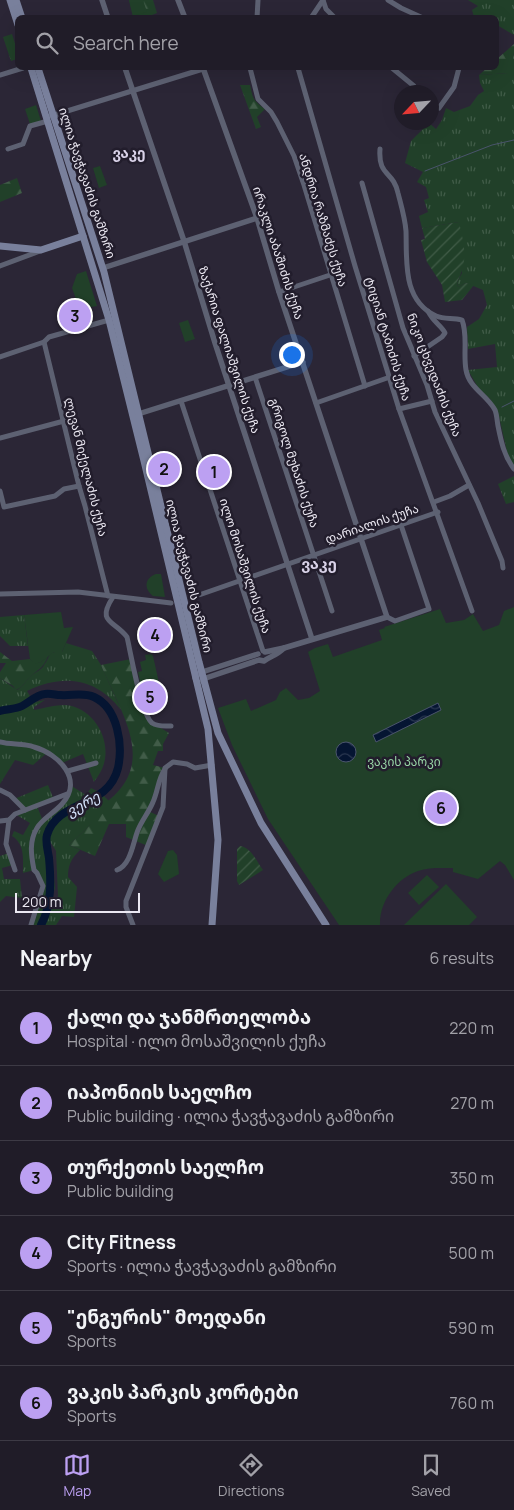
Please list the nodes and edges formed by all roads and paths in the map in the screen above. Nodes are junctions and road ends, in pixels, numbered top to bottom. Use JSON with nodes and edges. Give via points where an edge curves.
{"nodes":[{"id":1,"x":10,"y":0,"type":"edge"},
{"id":2,"x":16,"y":0,"type":"edge"},
{"id":3,"x":102,"y":0,"type":"edge"},
{"id":4,"x":178,"y":0,"type":"edge"},
{"id":5,"x":258,"y":0,"type":"edge"},
{"id":6,"x":322,"y":0,"type":"edge"},
{"id":7,"x":388,"y":0,"type":"edge"},
{"id":8,"x":21,"y":15,"type":"edge"},
{"id":9,"x":107,"y":15,"type":"edge"},
{"id":10,"x":184,"y":15,"type":"edge"},
{"id":11,"x":257,"y":15,"type":"edge"},
{"id":12,"x":313,"y":15,"type":"edge"},
{"id":13,"x":332,"y":15,"type":"edge"},
{"id":14,"x":416,"y":15,"type":"edge"},
{"id":15,"x":15,"y":16,"type":"edge"},
{"id":16,"x":16,"y":70,"type":"edge"},
{"id":17,"x":32,"y":70,"type":"edge"},
{"id":18,"x":38,"y":70,"type":"edge"},
{"id":19,"x":126,"y":70,"type":"edge"},
{"id":20,"x":197,"y":70,"type":"edge"},
{"id":21,"x":204,"y":70,"type":"edge"},
{"id":22,"x":251,"y":70,"type":"edge"},
{"id":23,"x":299,"y":70,"type":"edge"},
{"id":24,"x":394,"y":70,"type":"edge"},
{"id":25,"x":458,"y":70,"type":"edge"},
{"id":26,"x":0,"y":75,"type":"edge"},
{"id":27,"x":413,"y":85,"type":"edge"},
{"id":28,"x":133,"y":90,"type":"junction"},
{"id":29,"x":439,"y":108,"type":"dead end"},
{"id":30,"x":49,"y":118,"type":"junction"},
{"id":31,"x":8,"y":149,"type":"dead end"},
{"id":32,"x":380,"y":149,"type":"dead end"},
{"id":33,"x":362,"y":183,"type":"dead end"},
{"id":34,"x":257,"y":218,"type":"junction"},
{"id":35,"x":83,"y":236,"type":"junction"},
{"id":36,"x":184,"y":241,"type":"junction"},
{"id":37,"x":0,"y":246,"type":"edge"},
{"id":38,"x":41,"y":250,"type":"junction"},
{"id":39,"x":0,"y":266,"type":"edge"},
{"id":40,"x":104,"y":267,"type":"junction"},
{"id":41,"x":330,"y":275,"type":"junction"},
{"id":42,"x":279,"y":292,"type":"junction"},
{"id":43,"x":428,"y":311,"type":"junction"},
{"id":44,"x":109,"y":320,"type":"junction"},
{"id":45,"x":44,"y":342,"type":"junction"},
{"id":46,"x":414,"y":356,"type":"junction"},
{"id":47,"x":0,"y":357,"type":"edge"},
{"id":48,"x":302,"y":362,"type":"junction"},
{"id":49,"x":390,"y":377,"type":"junction"},
{"id":50,"x":255,"y":378,"type":"junction"},
{"id":51,"x":365,"y":386,"type":"junction"},
{"id":52,"x":229,"y":387,"type":"junction"},
{"id":53,"x":181,"y":401,"type":"junction"},
{"id":54,"x":432,"y":401,"type":"junction"},
{"id":55,"x":316,"y":403,"type":"junction"},
{"id":56,"x":400,"y":409,"type":"junction"},
{"id":57,"x":135,"y":415,"type":"junction"},
{"id":58,"x":64,"y":420,"type":"junction"},
{"id":59,"x":0,"y":438,"type":"edge"},
{"id":60,"x":514,"y":469,"type":"edge"},
{"id":61,"x":469,"y":485,"type":"junction"},
{"id":62,"x":79,"y":486,"type":"junction"},
{"id":63,"x":0,"y":490,"type":"edge"},
{"id":64,"x":434,"y":502,"type":"junction"},
{"id":65,"x":438,"y":512,"type":"junction"},
{"id":66,"x":401,"y":524,"type":"junction"},
{"id":67,"x":362,"y":538,"type":"junction"},
{"id":68,"x":314,"y":555,"type":"junction"},
{"id":69,"x":287,"y":564,"type":"junction"},
{"id":70,"x":503,"y":568,"type":"dead end"},
{"id":71,"x":240,"y":581,"type":"junction"},
{"id":72,"x":0,"y":594,"type":"edge"},
{"id":73,"x":199,"y":595,"type":"dead end"},
{"id":74,"x":176,"y":596,"type":"junction"},
{"id":75,"x":110,"y":597,"type":"junction"},
{"id":76,"x":170,"y":603,"type":"junction"},
{"id":77,"x":472,"y":611,"type":"dead end"},
{"id":78,"x":332,"y":612,"type":"dead end"},
{"id":79,"x":180,"y":615,"type":"junction"},
{"id":80,"x":388,"y":617,"type":"junction"},
{"id":81,"x":312,"y":640,"type":"junction"},
{"id":82,"x":262,"y":655,"type":"junction"},
{"id":83,"x":201,"y":672,"type":"junction"},
{"id":84,"x":195,"y":678,"type":"junction"},
{"id":85,"x":203,"y":681,"type":"junction"},
{"id":86,"x":171,"y":726,"type":"dead end"},
{"id":87,"x":0,"y":742,"type":"edge"},
{"id":88,"x":96,"y":762,"type":"dead end"},
{"id":89,"x":212,"y":766,"type":"junction"},
{"id":90,"x":165,"y":768,"type":"junction"},
{"id":91,"x":68,"y":771,"type":"junction"},
{"id":92,"x":0,"y":790,"type":"edge"},
{"id":93,"x":68,"y":794,"type":"junction"},
{"id":94,"x":25,"y":810,"type":"junction"},
{"id":95,"x":9,"y":820,"type":"junction"},
{"id":96,"x":0,"y":821,"type":"edge"},
{"id":97,"x":15,"y":870,"type":"dead end"},
{"id":98,"x":117,"y":870,"type":"dead end"},
{"id":99,"x":31,"y":925,"type":"edge"},
{"id":100,"x":133,"y":925,"type":"edge"},
{"id":101,"x":212,"y":925,"type":"edge"},
{"id":102,"x":326,"y":925,"type":"edge"}],
"edges":[{"from":1,"to":15,"type":"main road"},
{"from":2,"to":8,"type":"main road"},
{"from":3,"to":9,"type":"street"},
{"from":4,"to":10,"type":"street"},
{"from":5,"to":11,"type":"street"},
{"from":6,"to":12,"type":"street"},
{"from":6,"to":13,"type":"street"},
{"from":7,"to":14,"type":"street"},
{"from":16,"to":26,"type":"street"},
{"from":17,"to":30,"type":"main road","name":"ილია ჭავჭავაძის გამზირი"},
{"from":18,"to":30,"type":"main road","name":"ილია ჭავჭავაძის გამზირი"},
{"from":19,"to":28,"type":"street","name":"ზაქარია ფალიაშვილის ქუჩა"},
{"from":20,"to":28,"type":"street"},
{"from":21,"to":34,"type":"street","name":"ირაკლი აბაშიძის ქუჩა"},
{"from":22,"to":41,"type":"street","name":"ანდრია რაზმაძეს ქუჩა","via":[[258,99],[271,112],[294,156]]},
{"from":23,"to":49,"type":"street","name":"ტიციან ტაბიძის ქუჩა"},
{"from":24,"to":27,"type":"street"},
{"from":25,"to":29,"type":"street","via":[[454,87]]},
{"from":28,"to":30,"type":"street"},
{"from":28,"to":36,"type":"street","name":"ზაქარია ფალიაშვილის ქუჩა"},
{"from":30,"to":31,"type":"street","via":[[30,126],[23,144]]},
{"from":30,"to":35,"type":"main road","name":"ილია ჭავჭავაძის გამზირი"},
{"from":30,"to":40,"type":"main road","name":"ილია ჭავჭავაძის გამზირი"},
{"from":32,"to":43,"type":"street","via":[[380,164],[396,186],[402,209],[407,275],[412,292]]},
{"from":33,"to":46,"type":"street","name":"ნიკო ცხვედაძის ქუჩა"},
{"from":34,"to":36,"type":"street"},
{"from":34,"to":42,"type":"street","name":"ირაკლი აბაშიძის ქუჩა"},
{"from":35,"to":38,"type":"main road"},
{"from":35,"to":44,"type":"main road","name":"ილია ჭავჭავაძის გამზირი"},
{"from":36,"to":40,"type":"street"},
{"from":36,"to":52,"type":"street","name":"ზაქარია ფალიაშვილის ქუჩა"},
{"from":37,"to":38,"type":"main road"},
{"from":38,"to":39,"type":"street"},
{"from":40,"to":57,"type":"main road","name":"ილია ჭავჭავაძის გამზირი"},
{"from":41,"to":42,"type":"street"},
{"from":41,"to":51,"type":"street","name":"ანდრია რაზმაძეს ქუჩა"},
{"from":42,"to":48,"type":"street","name":"ირაკლი აბაშიძის ქუჩა"},
{"from":43,"to":46,"type":"street","via":[[445,333]]},
{"from":43,"to":60,"type":"street","via":[[446,319],[462,320],[466,371],[472,384],[495,412],[504,452]]},
{"from":44,"to":45,"type":"street","via":[[49,337]]},
{"from":44,"to":57,"type":"main road","name":"ილია ჭავჭავაძის გამზირი"},
{"from":45,"to":47,"type":"street"},
{"from":45,"to":58,"type":"street","name":"ლევან მიქელაძის ქუჩა"},
{"from":46,"to":54,"type":"street","name":"ნიკო ცხვედაძის ქუჩა"},
{"from":48,"to":50,"type":"street"},
{"from":48,"to":55,"type":"street","name":"ირაკლი აბაშიძის ქუჩა"},
{"from":49,"to":51,"type":"street"},
{"from":49,"to":56,"type":"street","name":"ტიციან ტაბიძის ქუჩა"},
{"from":50,"to":52,"type":"street"},
{"from":50,"to":68,"type":"street","name":"გრიგოლ მუხაძის ქუჩა"},
{"from":51,"to":55,"type":"street"},
{"from":52,"to":53,"type":"street"},
{"from":52,"to":69,"type":"street","name":"ზაქარია ფალიაშვილის ქუჩა"},
{"from":53,"to":57,"type":"street"},
{"from":53,"to":71,"type":"street","name":"ილო მოსაშვილის ქუჩა"},
{"from":54,"to":56,"type":"street"},
{"from":54,"to":61,"type":"street","name":"ნიკო ცხვედაძის ქუჩა"},
{"from":55,"to":67,"type":"street","name":"ირაკლი აბაშიძის ქუჩა"},
{"from":56,"to":64,"type":"street","name":"ტიციან ტაბიძის ქუჩა"},
{"from":57,"to":74,"type":"main road","name":"ილია ჭავჭავაძის გამზირი"},
{"from":57,"to":83,"type":"main road","name":"ილია ჭავჭავაძის გამზირი"},
{"from":58,"to":59,"type":"street"},
{"from":58,"to":62,"type":"street","name":"ლევან მიქელაძის ქუჩა"},
{"from":61,"to":64,"type":"street","name":"დარიალის ქუჩა"},
{"from":61,"to":70,"type":"street","name":"ნიკო ცხვედაძის ქუჩა"},
{"from":62,"to":63,"type":"street","via":[[64,489],[55,496],[4,507]]},
{"from":62,"to":75,"type":"street","name":"ლევან მიქელაძის ქუჩა"},
{"from":64,"to":65,"type":"street","name":"ტიციან ტაბიძის ქუჩა"},
{"from":65,"to":66,"type":"street","name":"დარიალის ქუჩა"},
{"from":65,"to":77,"type":"street","name":"ტიციან ტაბიძის ქუჩა"},
{"from":66,"to":67,"type":"street","name":"დარიალის ქუჩა"},
{"from":66,"to":80,"type":"street","via":[[429,610],[395,621]]},
{"from":67,"to":68,"type":"street","name":"დარიალის ქუჩა"},
{"from":67,"to":80,"type":"street","name":"ირაკლი აბაშიძის ქუჩა"},
{"from":68,"to":69,"type":"street","name":"დარიალის ქუჩა"},
{"from":68,"to":78,"type":"street","name":"გრიგოლ მუხაძის ქუჩა"},
{"from":69,"to":71,"type":"street","name":"დარიალის ქუჩა"},
{"from":69,"to":81,"type":"street","name":"ზაქარია ფალიაშვილის ქუჩა"},
{"from":71,"to":73,"type":"street","name":"დარიალის ქუჩა"},
{"from":71,"to":82,"type":"street","name":"ილო მოსაშვილის ქუჩა"},
{"from":72,"to":75,"type":"street","via":[[74,592]]},
{"from":74,"to":76,"type":"street"},
{"from":74,"to":79,"type":"main road","name":"ილია ჭავჭავაძის გამზირი"},
{"from":75,"to":76,"type":"street"},
{"from":75,"to":86,"type":"street","via":[[106,619],[121,629],[127,638],[145,711],[151,722],[158,726]]},
{"from":76,"to":79,"type":"street","via":[[175,605]]},
{"from":79,"to":84,"type":"main road","name":"ილია ჭავჭავაძის გამზირი"},
{"from":80,"to":81,"type":"street"},
{"from":81,"to":82,"type":"street"},
{"from":82,"to":83,"type":"street"},
{"from":82,"to":85,"type":"street"},
{"from":83,"to":84,"type":"street"},
{"from":83,"to":85,"type":"main road","name":"ილია ჭავჭავაძის გამზირი"},
{"from":84,"to":89,"type":"main road","name":"ილია ჭავჭავაძის გამზირი","via":[[208,729]]},
{"from":85,"to":102,"type":"main road","name":"ილია ჭავჭავაძის გამზირი","via":[[218,733],[251,804]]},
{"from":87,"to":91,"type":"street","via":[[33,746],[47,752]]},
{"from":88,"to":91,"type":"street"},
{"from":89,"to":90,"type":"street","via":[[195,768],[172,762]]},
{"from":89,"to":101,"type":"main road","name":"ილია ჭავჭავაძის გამზირი","via":[[218,840]]},
{"from":90,"to":98,"type":"street","via":[[131,853]]},
{"from":90,"to":100,"type":"street","via":[[163,807],[126,901]]},
{"from":91,"to":93,"type":"street"},
{"from":92,"to":94,"type":"street"},
{"from":93,"to":94,"type":"street"},
{"from":93,"to":99,"type":"street","via":[[63,803],[37,826],[32,840],[34,870],[43,886]]},
{"from":94,"to":95,"type":"street"},
{"from":95,"to":96,"type":"street"},
{"from":95,"to":97,"type":"street","via":[[6,844]]}]}
